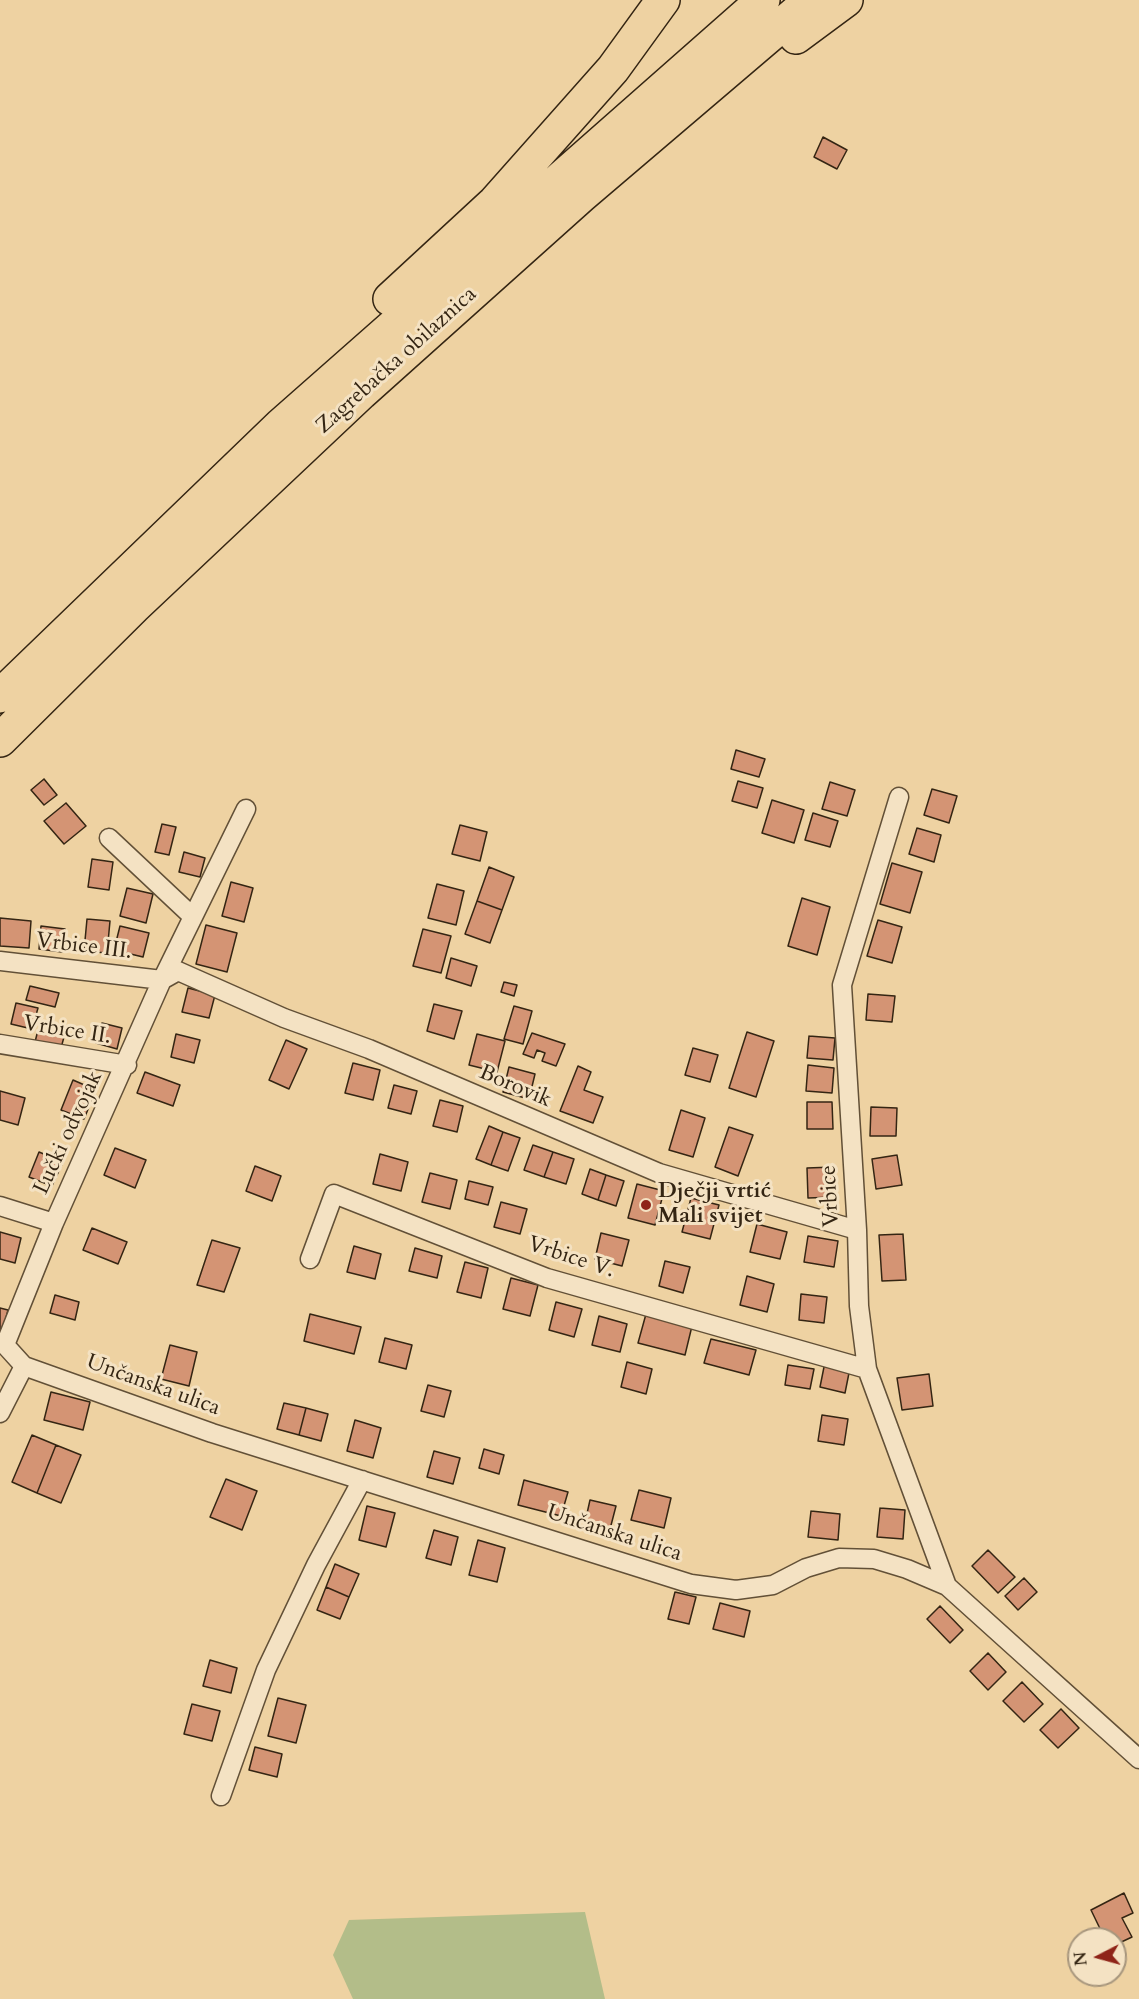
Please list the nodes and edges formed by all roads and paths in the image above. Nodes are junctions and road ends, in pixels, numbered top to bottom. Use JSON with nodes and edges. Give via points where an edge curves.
{"nodes":[{"id":1,"x":663,"y":0,"type":"edge"},
{"id":2,"x":763,"y":0,"type":"edge"},
{"id":3,"x":811,"y":0,"type":"edge"},
{"id":4,"x":846,"y":0,"type":"edge"},
{"id":5,"x":523,"y":248,"type":"junction"},
{"id":6,"x":281,"y":425,"type":"junction"},
{"id":7,"x":0,"y":696,"type":"edge"},
{"id":8,"x":0,"y":740,"type":"edge"},
{"id":9,"x":899,"y":797,"type":"dead end"},
{"id":10,"x":246,"y":809,"type":"dead end"},
{"id":11,"x":109,"y":837,"type":"dead end"},
{"id":12,"x":192,"y":916,"type":"junction"},
{"id":13,"x":0,"y":961,"type":"edge"},
{"id":14,"x":162,"y":980,"type":"junction"},
{"id":15,"x":0,"y":1044,"type":"edge"},
{"id":16,"x":127,"y":1065,"type":"junction"},
{"id":17,"x":0,"y":1206,"type":"edge"},
{"id":18,"x":54,"y":1223,"type":"junction"},
{"id":19,"x":857,"y":1230,"type":"junction"},
{"id":20,"x":310,"y":1259,"type":"dead end"},
{"id":21,"x":2,"y":1344,"type":"edge"},
{"id":22,"x":24,"y":1366,"type":"junction"},
{"id":23,"x":867,"y":1369,"type":"junction"},
{"id":24,"x":0,"y":1413,"type":"edge"},
{"id":25,"x":362,"y":1480,"type":"junction"},
{"id":26,"x":948,"y":1586,"type":"junction"},
{"id":27,"x":1139,"y":1759,"type":"edge"},
{"id":28,"x":220,"y":1796,"type":"dead end"}],
"edges":[{"from":1,"to":6,"type":"highway","via":[[613,69],[495,202],[298,384]]},
{"from":2,"to":6,"type":"highway","name":"Zagrebačka obilaznica"},
{"from":3,"to":5,"type":"highway","name":"Zagrebačka obilaznica"},
{"from":4,"to":5,"type":"highway","via":[[763,63],[594,211]]},
{"from":5,"to":8,"type":"highway","name":"Zagrebačka obilaznica","via":[[258,488]]},
{"from":6,"to":7,"type":"highway","name":"Zagrebačka obilaznica"},
{"from":9,"to":19,"type":"street","name":"Vrbice","via":[[842,985]]},
{"from":10,"to":12,"type":"street","name":"Lučki odvojak"},
{"from":11,"to":12,"type":"street"},
{"from":12,"to":14,"type":"street","name":"Lučki odvojak"},
{"from":13,"to":14,"type":"street","name":"Vrbice III."},
{"from":14,"to":16,"type":"street","name":"Lučki odvojak"},
{"from":14,"to":19,"type":"street","name":"Borovik","via":[[178,971],[659,1173]]},
{"from":15,"to":16,"type":"street","name":"Vrbice II."},
{"from":16,"to":18,"type":"street","name":"Lučki odvojak"},
{"from":17,"to":18,"type":"street"},
{"from":18,"to":21,"type":"street","name":"Lučki odvojak"},
{"from":19,"to":23,"type":"street","name":"Vrbice","via":[[859,1306]]},
{"from":20,"to":23,"type":"street","name":"Vrbice V.","via":[[334,1194],[547,1278]]},
{"from":21,"to":22,"type":"street","name":"Lučki odvojak"},
{"from":22,"to":24,"type":"street"},
{"from":22,"to":25,"type":"street","name":"Unčanska ulica","via":[[212,1433]]},
{"from":23,"to":26,"type":"street","name":"Vrbice"},
{"from":25,"to":26,"type":"street","name":"Unčanska ulica","via":[[691,1584],[736,1590],[773,1585],[806,1568],[839,1558],[874,1559]]},
{"from":25,"to":28,"type":"street","via":[[266,1670]]},
{"from":26,"to":27,"type":"street","name":"Unčanska ulica"}]}
